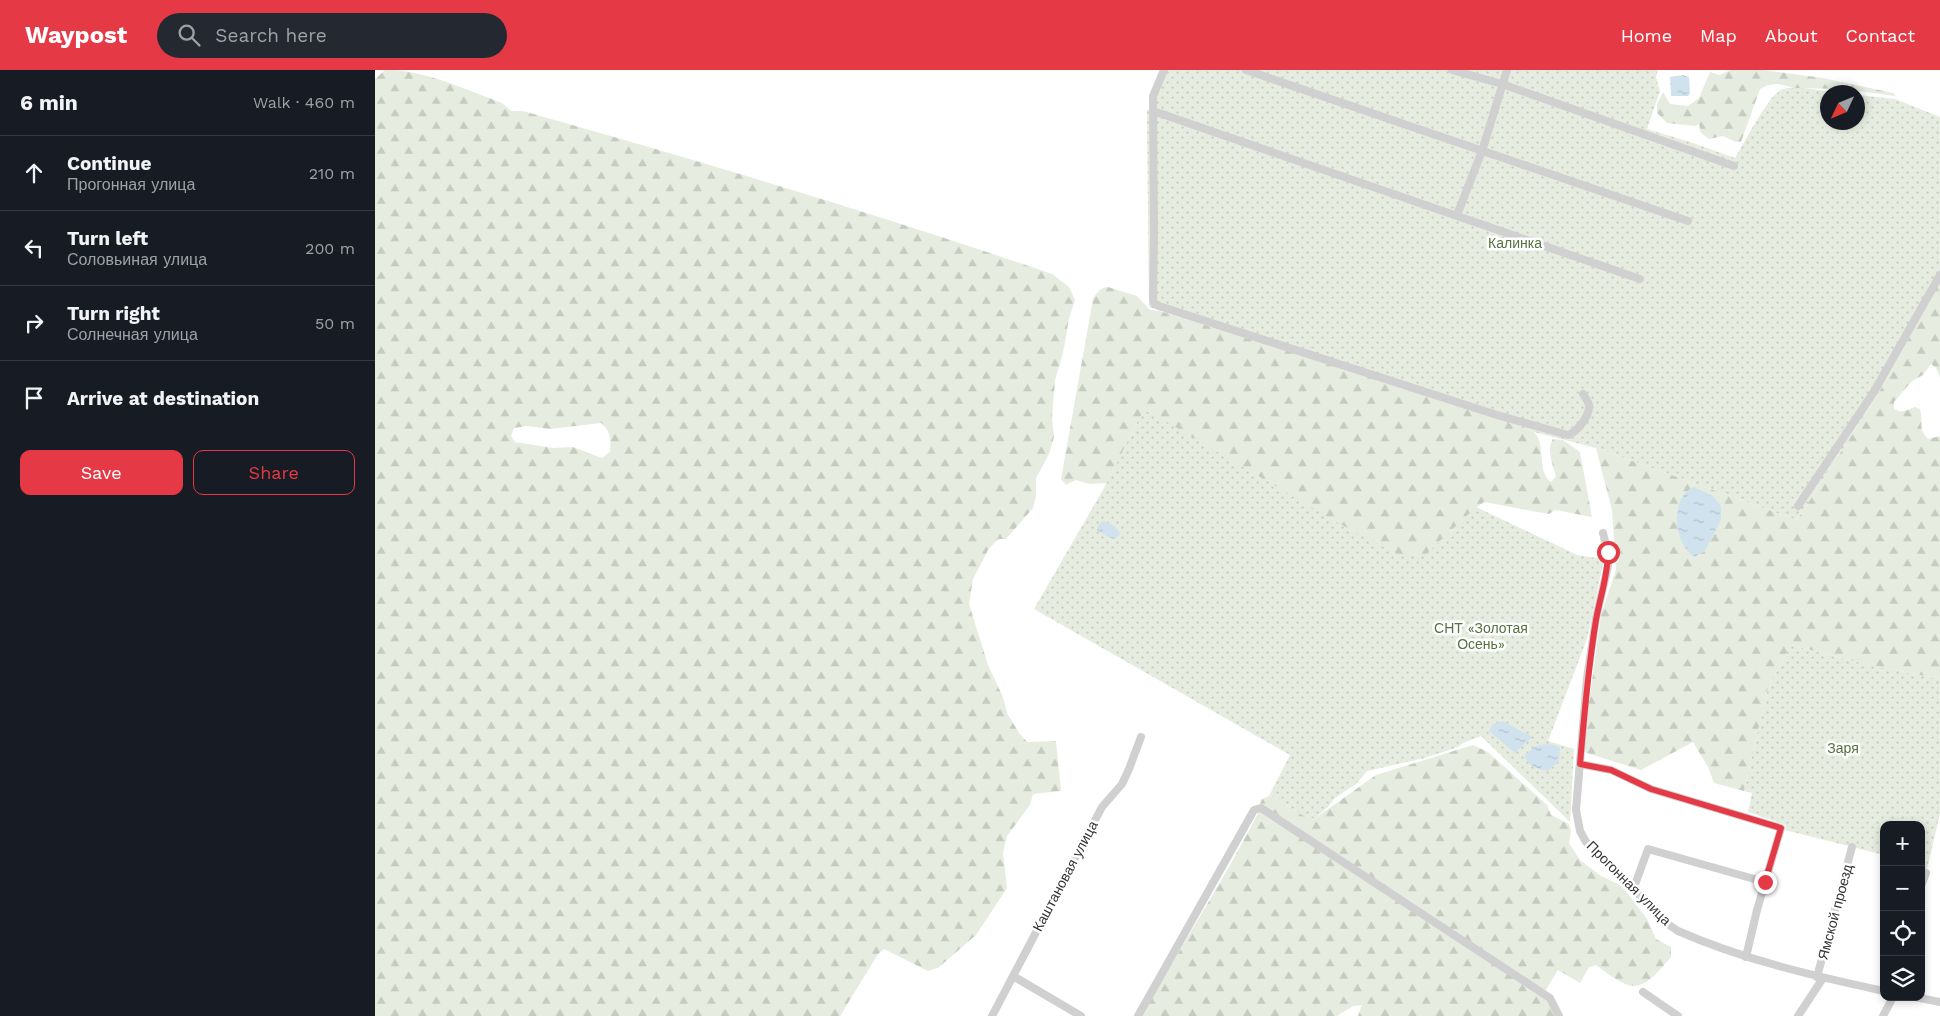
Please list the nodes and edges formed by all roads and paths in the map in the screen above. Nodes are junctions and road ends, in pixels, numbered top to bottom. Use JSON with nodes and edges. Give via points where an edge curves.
{"nodes":[{"id":1,"x":1164,"y":70,"type":"edge"},
{"id":2,"x":1247,"y":70,"type":"edge"},
{"id":3,"x":1452,"y":70,"type":"edge"},
{"id":4,"x":1507,"y":70,"type":"edge"},
{"id":5,"x":1502,"y":84,"type":"junction"},
{"id":6,"x":1153,"y":110,"type":"junction"},
{"id":7,"x":1482,"y":151,"type":"junction"},
{"id":8,"x":1735,"y":166,"type":"dead end"},
{"id":9,"x":1457,"y":215,"type":"junction"},
{"id":10,"x":1688,"y":221,"type":"dead end"},
{"id":11,"x":1940,"y":276,"type":"edge"},
{"id":12,"x":1640,"y":280,"type":"dead end"},
{"id":13,"x":1583,"y":394,"type":"dead end"},
{"id":14,"x":1798,"y":506,"type":"dead end"},
{"id":15,"x":1603,"y":533,"type":"dead end"},
{"id":16,"x":1141,"y":737,"type":"dead end"},
{"id":17,"x":1580,"y":764,"type":"junction"},
{"id":18,"x":1852,"y":847,"type":"dead end"},
{"id":19,"x":1765,"y":882,"type":"junction"},
{"id":20,"x":1633,"y":890,"type":"junction"},
{"id":21,"x":1746,"y":957,"type":"junction"},
{"id":22,"x":1013,"y":976,"type":"junction"},
{"id":23,"x":1820,"y":978,"type":"junction"},
{"id":24,"x":1880,"y":990,"type":"edge"},
{"id":25,"x":1643,"y":992,"type":"dead end"},
{"id":26,"x":1925,"y":999,"type":"edge"},
{"id":27,"x":1891,"y":1001,"type":"edge"},
{"id":28,"x":1940,"y":1002,"type":"edge"},
{"id":29,"x":992,"y":1016,"type":"edge"},
{"id":30,"x":1081,"y":1016,"type":"edge"},
{"id":31,"x":1138,"y":1016,"type":"edge"},
{"id":32,"x":1559,"y":1016,"type":"edge"},
{"id":33,"x":1678,"y":1016,"type":"edge"},
{"id":34,"x":1798,"y":1016,"type":"edge"},
{"id":35,"x":1883,"y":1016,"type":"edge"}],
"edges":[{"from":1,"to":6,"type":"street","via":[[1153,96]]},
{"from":2,"to":7,"type":"street"},
{"from":3,"to":5,"type":"street"},
{"from":4,"to":5,"type":"street"},
{"from":5,"to":7,"type":"street"},
{"from":5,"to":8,"type":"street"},
{"from":6,"to":9,"type":"street"},
{"from":6,"to":13,"type":"street","via":[[1154,303],[1373,376],[1568,435],[1579,428],[1588,410]]},
{"from":7,"to":9,"type":"street"},
{"from":7,"to":10,"type":"street"},
{"from":9,"to":12,"type":"street"},
{"from":11,"to":14,"type":"street","via":[[1875,390]]},
{"from":15,"to":17,"type":"street","name":"Прогонная улица","via":[[1608,566],[1587,678]]},
{"from":16,"to":22,"type":"street","name":"Каштановая улица","via":[[1122,784],[1102,807]]},
{"from":17,"to":19,"type":"street","via":[[1611,770],[1651,789],[1781,828]]},
{"from":17,"to":20,"type":"street","name":"Прогонная улица","via":[[1576,810],[1580,831],[1585,842]]},
{"from":18,"to":23,"type":"street","name":"Ямской проезд"},
{"from":19,"to":20,"type":"street","via":[[1648,849]]},
{"from":19,"to":21,"type":"street"},
{"from":20,"to":21,"type":"street","name":"Прогонная улица","via":[[1678,931]]},
{"from":21,"to":23,"type":"street","name":"Прогонная улица"},
{"from":22,"to":29,"type":"street","name":"Каштановая улица"},
{"from":22,"to":30,"type":"street"},
{"from":23,"to":24,"type":"street","name":"Прогонная улица"},
{"from":23,"to":34,"type":"street","name":"Ямской проезд"},
{"from":25,"to":33,"type":"street"},
{"from":26,"to":28,"type":"street"},
{"from":27,"to":35,"type":"street"},
{"from":31,"to":32,"type":"street","via":[[1254,810],[1261,808],[1549,998]]}]}
